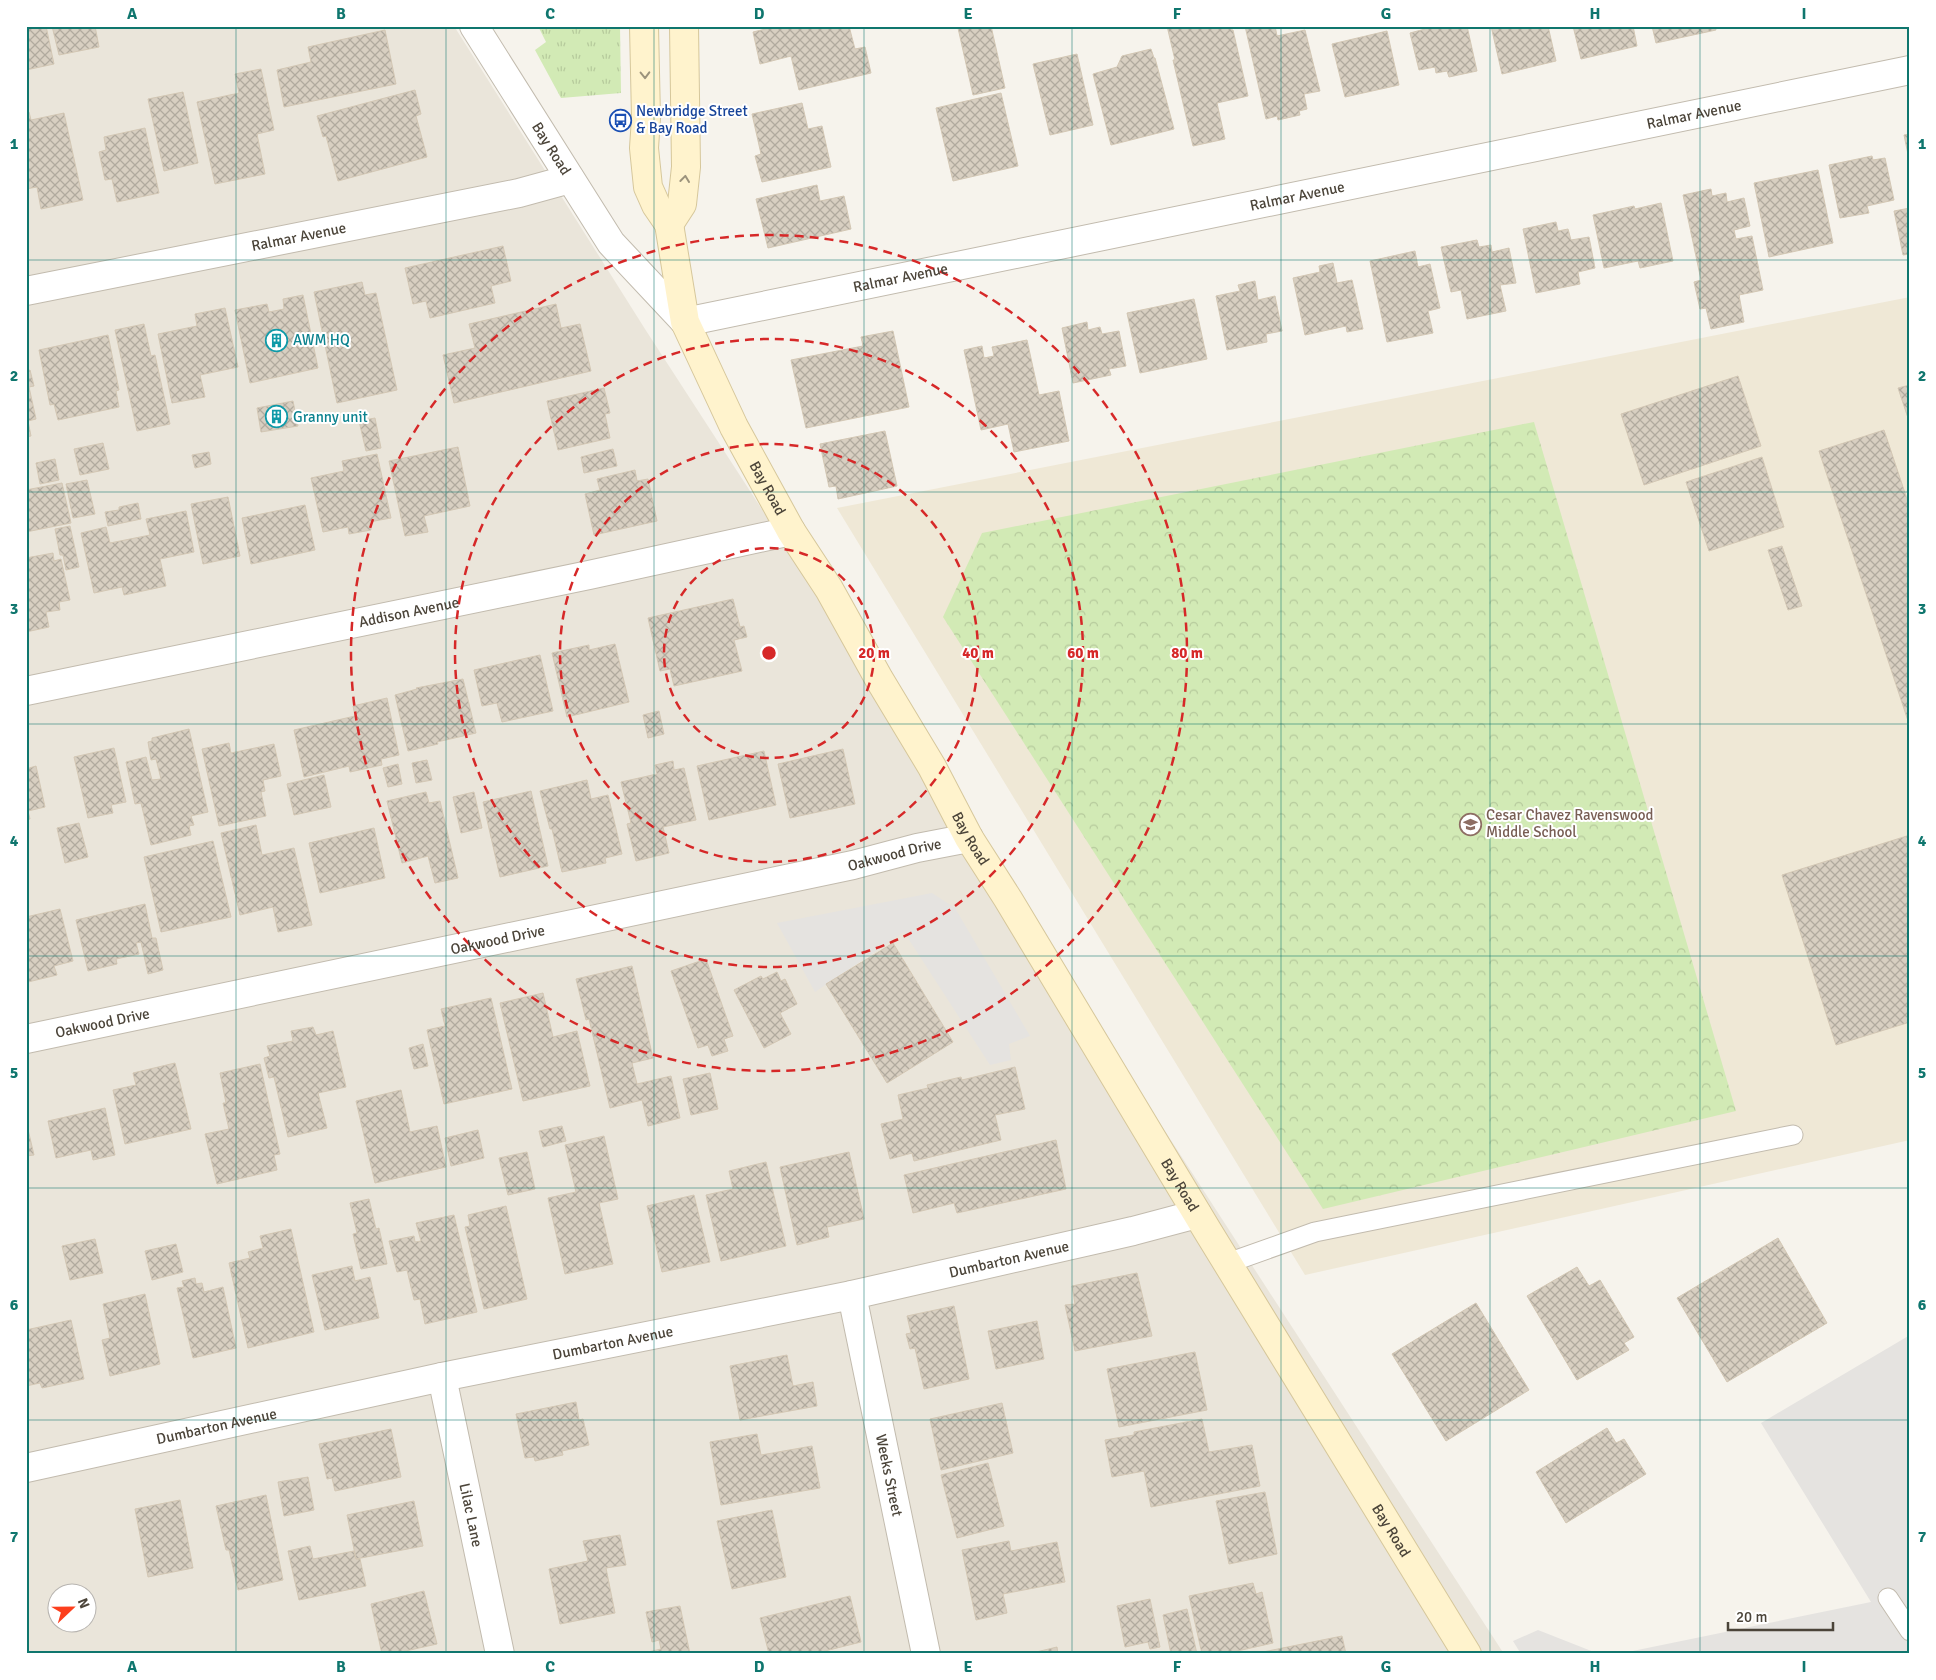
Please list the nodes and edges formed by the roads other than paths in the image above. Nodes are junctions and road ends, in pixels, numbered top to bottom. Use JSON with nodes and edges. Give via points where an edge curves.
{"nodes":[{"id":1,"x":474,"y":26,"type":"edge"},
{"id":2,"x":644,"y":26,"type":"edge"},
{"id":3,"x":684,"y":26,"type":"edge"},
{"id":4,"x":1910,"y":70,"type":"edge"},
{"id":5,"x":570,"y":179,"type":"junction"},
{"id":6,"x":669,"y":224,"type":"junction"},
{"id":7,"x":26,"y":291,"type":"edge"},
{"id":8,"x":685,"y":322,"type":"junction"},
{"id":9,"x":791,"y":531,"type":"junction"},
{"id":10,"x":26,"y":691,"type":"edge"},
{"id":11,"x":969,"y":838,"type":"junction"},
{"id":12,"x":26,"y":1039,"type":"edge"},
{"id":13,"x":1793,"y":1136,"type":"dead end"},
{"id":14,"x":1197,"y":1214,"type":"junction"},
{"id":15,"x":1228,"y":1263,"type":"junction"},
{"id":16,"x":852,"y":1295,"type":"junction"},
{"id":17,"x":442,"y":1377,"type":"junction"},
{"id":18,"x":26,"y":1468,"type":"edge"},
{"id":19,"x":1888,"y":1598,"type":"dead end"},
{"id":20,"x":1910,"y":1632,"type":"edge"},
{"id":21,"x":500,"y":1654,"type":"edge"},
{"id":22,"x":926,"y":1654,"type":"edge"},
{"id":23,"x":1467,"y":1654,"type":"edge"}],
"edges":[{"from":1,"to":5,"type":"street","name":"Bay Road"},
{"from":2,"to":6,"type":"main road","one_way":true,"via":[[644,148],[648,186]]},
{"from":6,"to":3,"type":"main road","one_way":true,"via":[[682,204],[686,167]]},
{"from":4,"to":8,"type":"street","name":"Ralmar Avenue"},
{"from":5,"to":7,"type":"street","name":"Ralmar Avenue","via":[[519,193]]},
{"from":5,"to":8,"type":"street","name":"Bay Road","via":[[611,243]]},
{"from":6,"to":8,"type":"main road"},
{"from":8,"to":9,"type":"main road","name":"Bay Road","via":[[734,427]]},
{"from":9,"to":10,"type":"street","name":"Addison Avenue"},
{"from":9,"to":11,"type":"main road","name":"Bay Road","via":[[829,589]]},
{"from":11,"to":12,"type":"street","name":"Oakwood Drive"},
{"from":11,"to":14,"type":"main road","name":"Bay Road"},
{"from":13,"to":15,"type":"lane","via":[[1315,1232]]},
{"from":14,"to":15,"type":"main road","name":"Bay Road"},
{"from":14,"to":16,"type":"street","name":"Dumbarton Avenue"},
{"from":15,"to":23,"type":"main road","name":"Bay Road"},
{"from":16,"to":17,"type":"street","name":"Dumbarton Avenue"},
{"from":16,"to":22,"type":"street","name":"Weeks Street"},
{"from":17,"to":18,"type":"street","name":"Dumbarton Avenue"},
{"from":17,"to":21,"type":"street","name":"Lilac Lane"},
{"from":19,"to":20,"type":"lane"}]}
